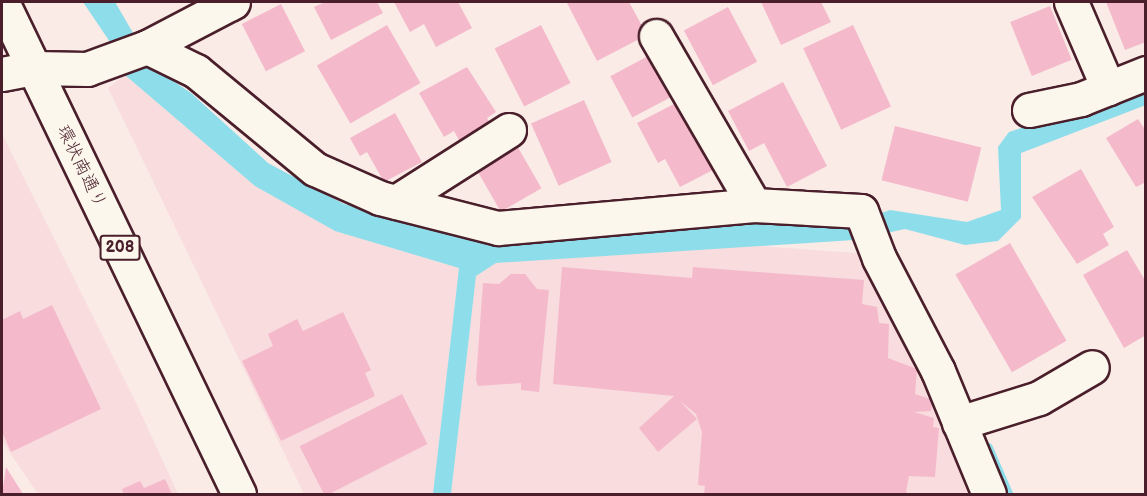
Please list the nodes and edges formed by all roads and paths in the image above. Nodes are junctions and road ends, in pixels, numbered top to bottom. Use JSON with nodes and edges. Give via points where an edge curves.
{"nodes":[{"id":1,"x":2,"y":2,"type":"edge"},
{"id":2,"x":233,"y":2,"type":"edge"},
{"id":3,"x":1071,"y":2,"type":"edge"},
{"id":4,"x":656,"y":36,"type":"dead end"},
{"id":5,"x":134,"y":51,"type":"junction"},
{"id":6,"x":34,"y":68,"type":"junction"},
{"id":7,"x":1146,"y":73,"type":"edge"},
{"id":8,"x":2,"y":74,"type":"edge"},
{"id":9,"x":1108,"y":88,"type":"junction"},
{"id":10,"x":1029,"y":110,"type":"dead end"},
{"id":11,"x":508,"y":130,"type":"dead end"},
{"id":12,"x":396,"y":202,"type":"junction"},
{"id":13,"x":754,"y":205,"type":"junction"},
{"id":14,"x":1092,"y":367,"type":"dead end"},
{"id":15,"x":970,"y":419,"type":"junction"},
{"id":16,"x":239,"y":495,"type":"edge"},
{"id":17,"x":989,"y":495,"type":"edge"}],
"edges":[{"from":1,"to":6,"type":"main road","name":"環状南通り","number":"208"},
{"from":2,"to":5,"type":"main road"},
{"from":3,"to":9,"type":"main road"},
{"from":4,"to":13,"type":"main road"},
{"from":5,"to":6,"type":"main road","via":[[87,69]]},
{"from":5,"to":12,"type":"main road","via":[[195,71],[315,169]]},
{"from":6,"to":8,"type":"main road"},
{"from":6,"to":16,"type":"main road","name":"環状南通り","number":"208"},
{"from":7,"to":9,"type":"main road"},
{"from":9,"to":10,"type":"main road"},
{"from":11,"to":12,"type":"main road"},
{"from":12,"to":13,"type":"main road","via":[[498,228]]},
{"from":13,"to":15,"type":"main road","via":[[861,211],[874,244]]},
{"from":14,"to":15,"type":"main road","via":[[1039,398]]},
{"from":15,"to":17,"type":"main road"}]}
